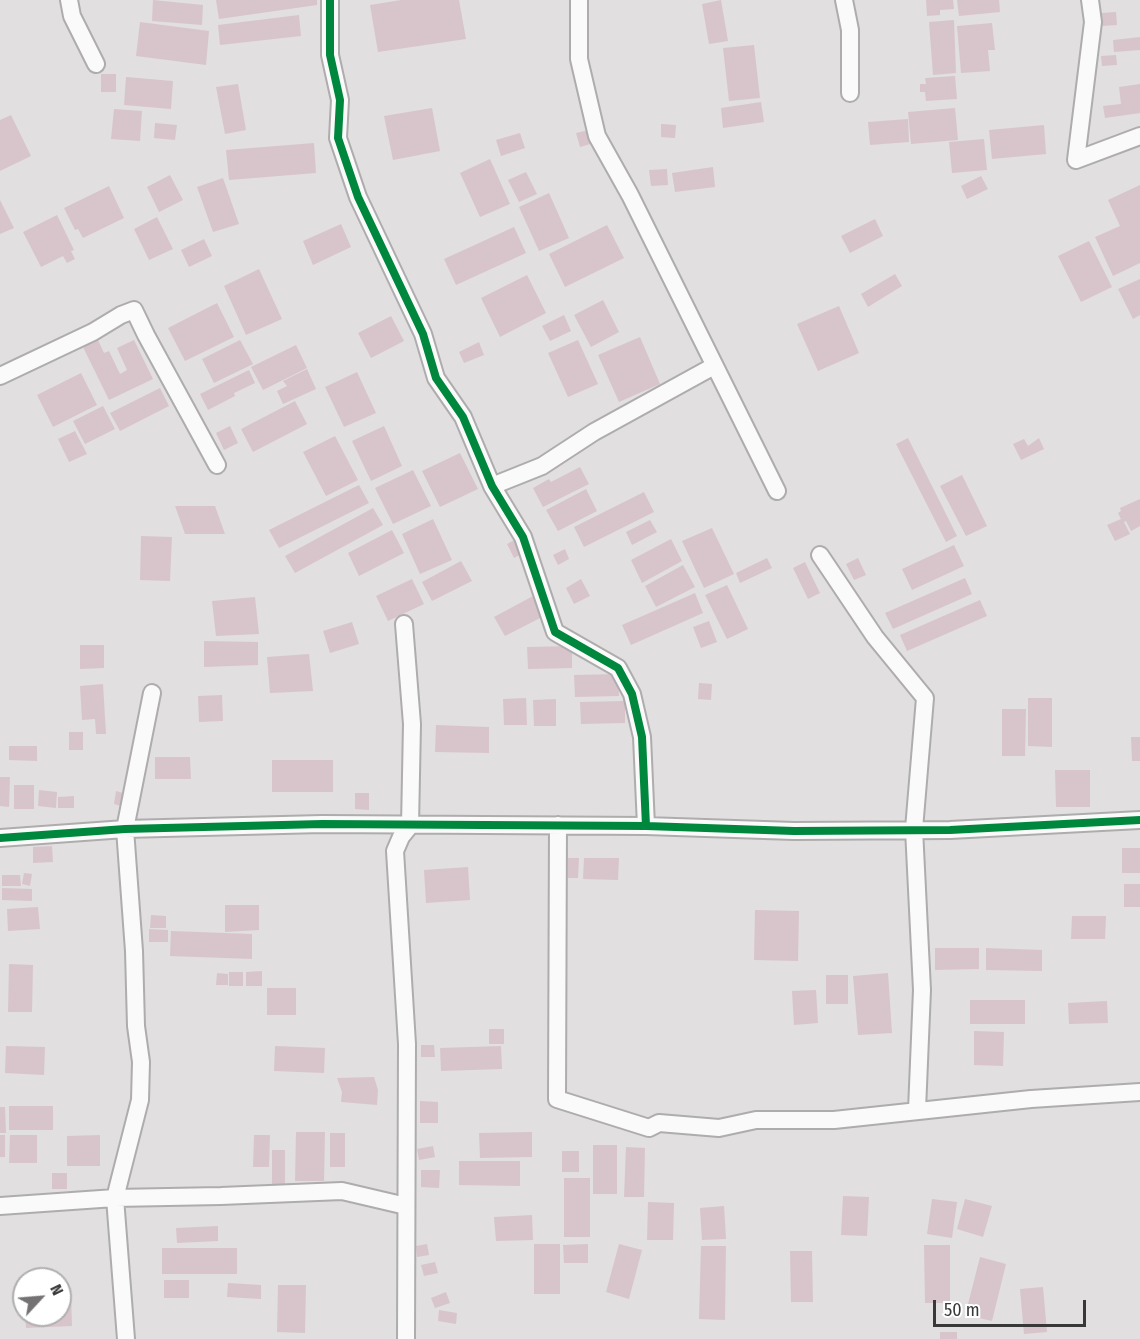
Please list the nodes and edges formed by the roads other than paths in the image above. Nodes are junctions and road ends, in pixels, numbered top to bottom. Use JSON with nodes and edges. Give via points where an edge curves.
{"nodes":[{"id":1,"x":69,"y":0,"type":"edge"},
{"id":2,"x":330,"y":0,"type":"edge"},
{"id":3,"x":579,"y":0,"type":"edge"},
{"id":4,"x":843,"y":0,"type":"edge"},
{"id":5,"x":1090,"y":0,"type":"edge"},
{"id":6,"x":96,"y":64,"type":"dead end"},
{"id":7,"x":850,"y":93,"type":"dead end"},
{"id":8,"x":1140,"y":136,"type":"edge"},
{"id":9,"x":714,"y":366,"type":"junction"},
{"id":10,"x":0,"y":376,"type":"edge"},
{"id":11,"x":217,"y":465,"type":"dead end"},
{"id":12,"x":492,"y":486,"type":"junction"},
{"id":13,"x":777,"y":491,"type":"dead end"},
{"id":14,"x":820,"y":555,"type":"dead end"},
{"id":15,"x":404,"y":624,"type":"dead end"},
{"id":16,"x":152,"y":693,"type":"dead end"},
{"id":17,"x":1140,"y":820,"type":"edge"},
{"id":18,"x":558,"y":825,"type":"junction"},
{"id":19,"x":372,"y":826,"type":"junction"},
{"id":20,"x":410,"y":826,"type":"junction"},
{"id":21,"x":646,"y":826,"type":"junction"},
{"id":22,"x":124,"y":829,"type":"junction"},
{"id":23,"x":914,"y":829,"type":"junction"},
{"id":24,"x":0,"y":838,"type":"edge"},
{"id":25,"x":395,"y":851,"type":"junction"},
{"id":26,"x":1140,"y":1092,"type":"edge"},
{"id":27,"x":917,"y":1110,"type":"junction"},
{"id":28,"x":115,"y":1198,"type":"junction"},
{"id":29,"x":0,"y":1206,"type":"edge"},
{"id":30,"x":406,"y":1206,"type":"junction"},
{"id":31,"x":126,"y":1339,"type":"edge"},
{"id":32,"x":405,"y":1339,"type":"edge"}],
"edges":[{"from":1,"to":6,"type":"street","via":[[72,16]]},
{"from":2,"to":12,"type":"street","via":[[330,55],[340,99],[338,138],[358,197],[423,334],[436,378],[463,417]]},
{"from":3,"to":9,"type":"street","via":[[579,58],[597,136]]},
{"from":4,"to":7,"type":"street","via":[[850,30]]},
{"from":5,"to":8,"type":"street","via":[[1093,22],[1076,160]]},
{"from":9,"to":12,"type":"street","via":[[594,432],[542,466]]},
{"from":9,"to":13,"type":"street"},
{"from":10,"to":11,"type":"street","via":[[134,310]]},
{"from":12,"to":21,"type":"street","via":[[523,537],[555,632],[618,669],[632,694],[642,737]]},
{"from":14,"to":23,"type":"street","via":[[875,637],[925,698]]},
{"from":15,"to":20,"type":"street","via":[[412,724]]},
{"from":16,"to":22,"type":"street"},
{"from":17,"to":23,"type":"street"},
{"from":18,"to":20,"type":"street"},
{"from":18,"to":21,"type":"street"},
{"from":18,"to":27,"type":"street","via":[[557,1099],[649,1128],[659,1123],[719,1128],[756,1120],[834,1120]]},
{"from":19,"to":20,"type":"street"},
{"from":19,"to":22,"type":"street"},
{"from":19,"to":25,"type":"street"},
{"from":20,"to":25,"type":"street"},
{"from":21,"to":23,"type":"street","via":[[794,831]]},
{"from":22,"to":24,"type":"street"},
{"from":22,"to":28,"type":"street","via":[[141,1062],[140,1100]]},
{"from":23,"to":27,"type":"street","via":[[922,990]]},
{"from":25,"to":30,"type":"street","via":[[407,1044]]},
{"from":26,"to":27,"type":"street"},
{"from":28,"to":29,"type":"street"},
{"from":28,"to":30,"type":"street","via":[[342,1191]]},
{"from":28,"to":31,"type":"street"},
{"from":30,"to":32,"type":"street"}]}
